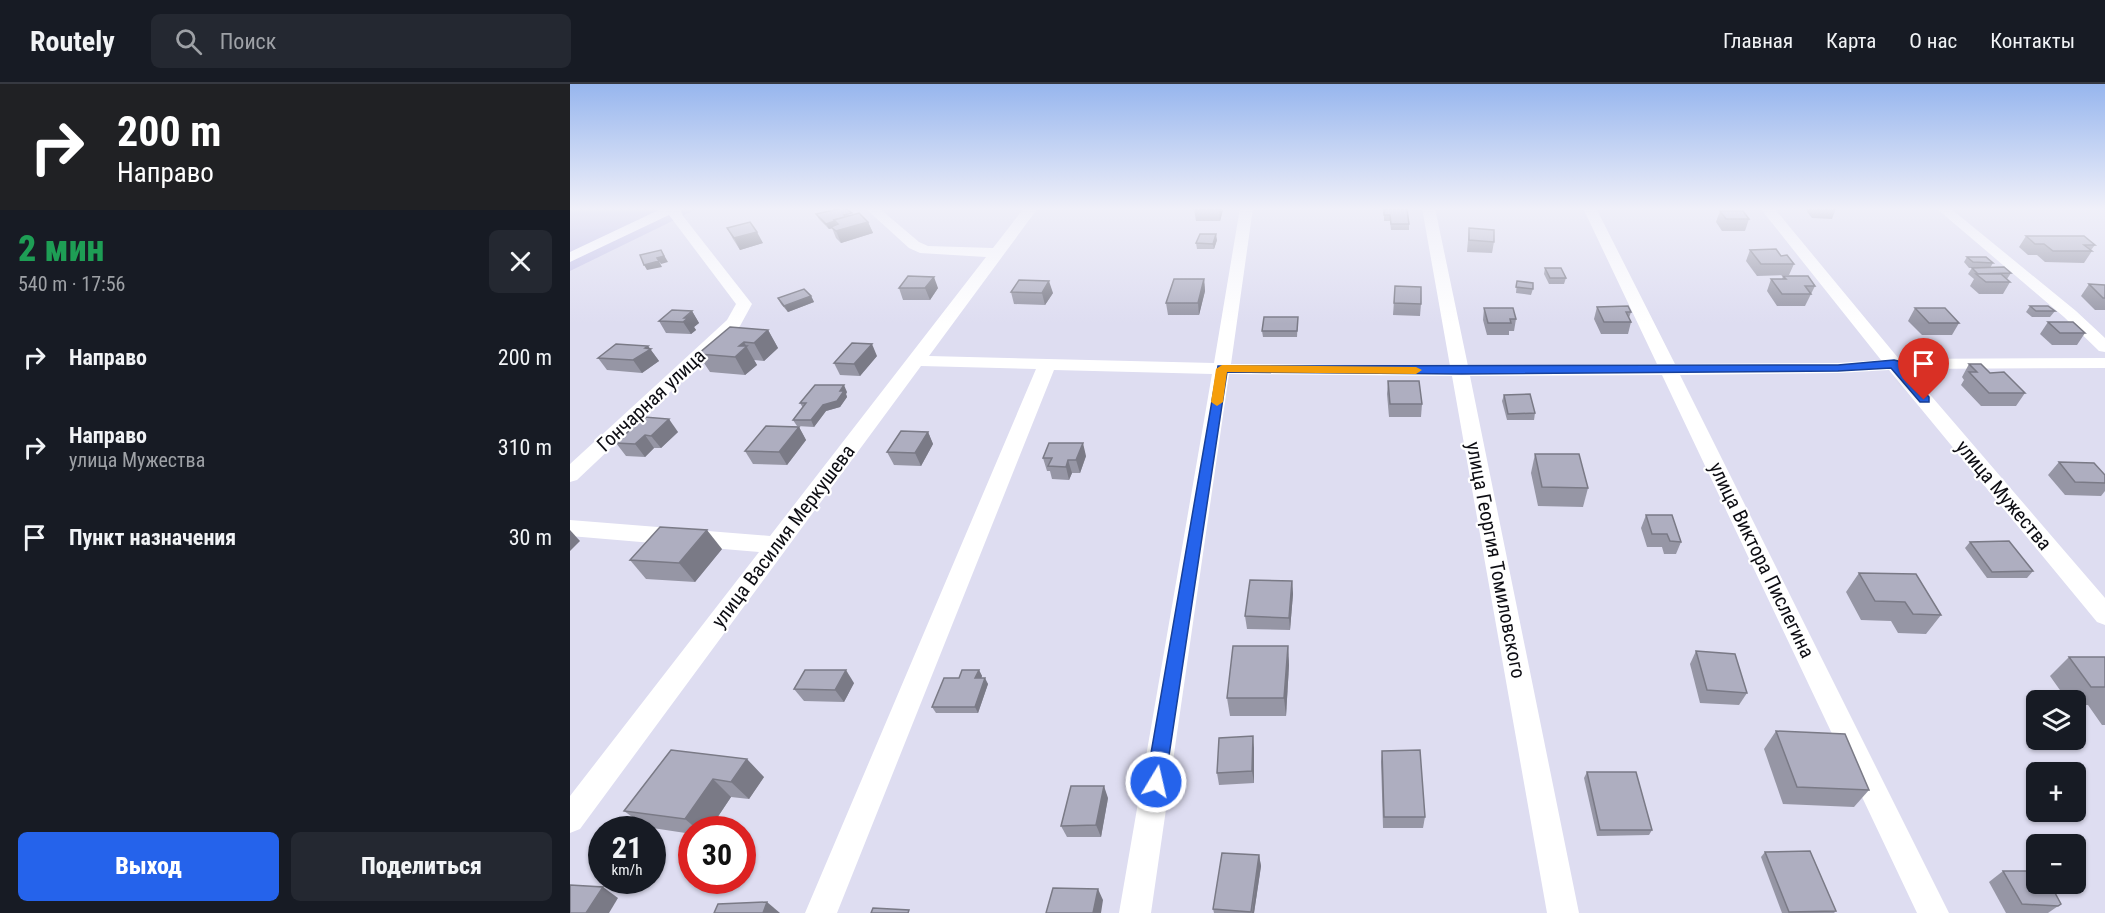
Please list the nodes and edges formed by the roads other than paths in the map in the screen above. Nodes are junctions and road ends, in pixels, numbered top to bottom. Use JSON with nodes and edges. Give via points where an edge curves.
{"nodes":[{"id":1,"x":593,"y":247,"type":"edge"},
{"id":2,"x":699,"y":247,"type":"edge"},
{"id":3,"x":919,"y":247,"type":"edge"},
{"id":4,"x":1003,"y":247,"type":"edge"},
{"id":5,"x":1241,"y":247,"type":"edge"},
{"id":6,"x":1437,"y":247,"type":"edge"},
{"id":7,"x":1610,"y":247,"type":"edge"},
{"id":8,"x":1799,"y":247,"type":"edge"},
{"id":9,"x":1989,"y":247,"type":"edge"},
{"id":10,"x":999,"y":253,"type":"junction"},
{"id":11,"x":570,"y":258,"type":"edge"},
{"id":12,"x":2105,"y":347,"type":"edge"},
{"id":13,"x":914,"y":361,"type":"junction"},
{"id":14,"x":1048,"y":363,"type":"junction"},
{"id":15,"x":2105,"y":363,"type":"edge"},
{"id":16,"x":1894,"y":364,"type":"junction"},
{"id":17,"x":1670,"y":368,"type":"junction"},
{"id":18,"x":1222,"y":369,"type":"junction"},
{"id":19,"x":1461,"y":371,"type":"junction"},
{"id":20,"x":570,"y":475,"type":"edge"},
{"id":21,"x":570,"y":528,"type":"edge"},
{"id":22,"x":777,"y":545,"type":"junction"},
{"id":23,"x":2105,"y":615,"type":"edge"},
{"id":24,"x":570,"y":819,"type":"edge"},
{"id":25,"x":821,"y":913,"type":"edge"},
{"id":26,"x":1135,"y":913,"type":"edge"},
{"id":27,"x":1563,"y":913,"type":"edge"},
{"id":28,"x":1933,"y":913,"type":"edge"}],
"edges":[{"from":1,"to":11,"type":"street"},
{"from":2,"to":20,"type":"street","name":"Гончарная улица","via":[[744,304],[734,323]]},
{"from":3,"to":10,"type":"street"},
{"from":4,"to":10,"type":"street","name":"улица Василия Меркушева"},
{"from":5,"to":18,"type":"street"},
{"from":6,"to":19,"type":"street","name":"улица Георгия Томиловского"},
{"from":7,"to":17,"type":"street","name":"улица Виктора Пислегина"},
{"from":8,"to":16,"type":"street","name":"улица Мужества"},
{"from":9,"to":12,"type":"street"},
{"from":10,"to":13,"type":"street","name":"улица Василия Меркушева"},
{"from":13,"to":14,"type":"street"},
{"from":13,"to":22,"type":"street","name":"улица Василия Меркушева"},
{"from":14,"to":18,"type":"street"},
{"from":14,"to":25,"type":"street"},
{"from":15,"to":16,"type":"street"},
{"from":16,"to":17,"type":"street"},
{"from":16,"to":23,"type":"street","name":"улица Мужества"},
{"from":17,"to":19,"type":"street"},
{"from":17,"to":28,"type":"street","name":"улица Виктора Пислегина"},
{"from":18,"to":19,"type":"street"},
{"from":18,"to":26,"type":"street"},
{"from":19,"to":27,"type":"street","name":"улица Георгия Томиловского"},
{"from":21,"to":22,"type":"street"},
{"from":22,"to":24,"type":"street","name":"улица Василия Меркушева"}]}
